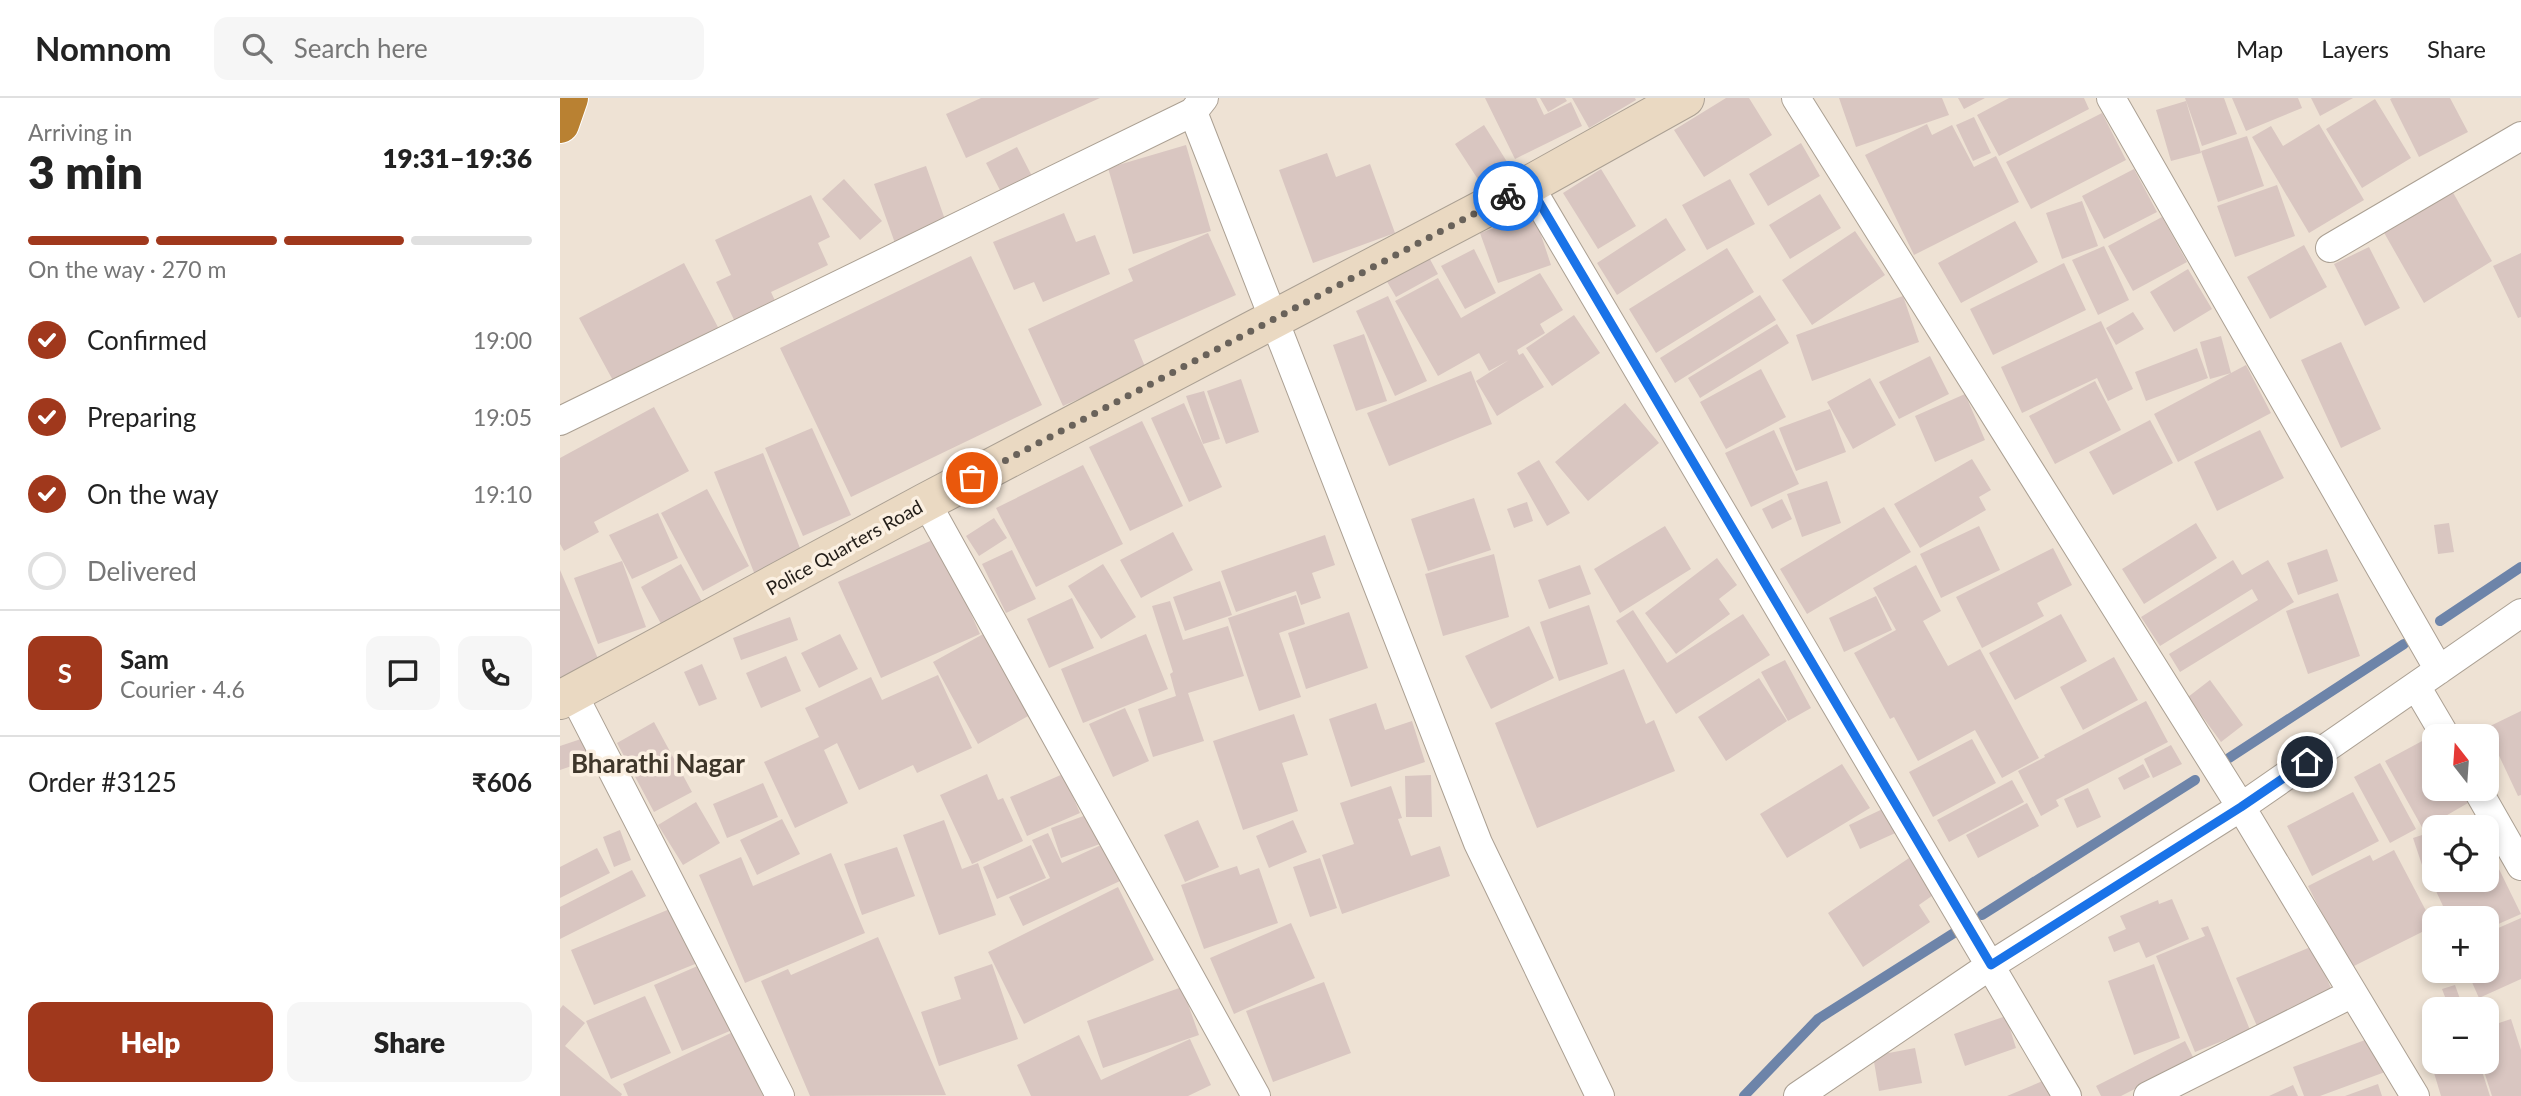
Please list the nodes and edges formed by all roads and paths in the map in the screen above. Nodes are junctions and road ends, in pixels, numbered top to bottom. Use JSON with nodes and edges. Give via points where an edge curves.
{"nodes":[{"id":1,"x":569,"y":98,"type":"edge"},
{"id":2,"x":1685,"y":98,"type":"edge"},
{"id":3,"x":1796,"y":98,"type":"edge"},
{"id":4,"x":2111,"y":98,"type":"edge"},
{"id":5,"x":1199,"y":105,"type":"edge"},
{"id":6,"x":560,"y":124,"type":"edge"},
{"id":7,"x":2521,"y":136,"type":"edge"},
{"id":8,"x":1529,"y":185,"type":"junction"},
{"id":9,"x":2330,"y":248,"type":"dead end"},
{"id":10,"x":1273,"y":319,"type":"junction"},
{"id":11,"x":560,"y":421,"type":"edge"},
{"id":12,"x":926,"y":502,"type":"junction"},
{"id":13,"x":2521,"y":613,"type":"edge"},
{"id":14,"x":2428,"y":678,"type":"junction"},
{"id":15,"x":567,"y":697,"type":"edge"},
{"id":16,"x":2442,"y":724,"type":"edge"},
{"id":17,"x":2484,"y":802,"type":"edge"},
{"id":18,"x":2241,"y":807,"type":"junction"},
{"id":19,"x":2521,"y":866,"type":"edge"},
{"id":20,"x":1991,"y":965,"type":"junction"},
{"id":21,"x":2353,"y":993,"type":"junction"},
{"id":22,"x":780,"y":1096,"type":"edge"},
{"id":23,"x":1256,"y":1096,"type":"edge"},
{"id":24,"x":1600,"y":1096,"type":"edge"},
{"id":25,"x":1798,"y":1096,"type":"edge"},
{"id":26,"x":2067,"y":1096,"type":"edge"},
{"id":27,"x":2148,"y":1096,"type":"edge"},
{"id":28,"x":2415,"y":1096,"type":"edge"}],
"edges":[{"from":1,"to":6,"type":"highway"},
{"from":2,"to":8,"type":"street","name":"Police Quarters Road"},
{"from":3,"to":18,"type":"street"},
{"from":4,"to":14,"type":"street"},
{"from":5,"to":10,"type":"street"},
{"from":5,"to":11,"type":"street"},
{"from":7,"to":9,"type":"street"},
{"from":8,"to":10,"type":"street","name":"Police Quarters Road"},
{"from":8,"to":20,"type":"street"},
{"from":10,"to":12,"type":"street","name":"Police Quarters Road"},
{"from":10,"to":24,"type":"street","via":[[1478,843]]},
{"from":12,"to":15,"type":"street","name":"Police Quarters Road"},
{"from":12,"to":23,"type":"street"},
{"from":13,"to":14,"type":"street"},
{"from":14,"to":16,"type":"street"},
{"from":14,"to":18,"type":"street"},
{"from":15,"to":22,"type":"street"},
{"from":17,"to":19,"type":"street"},
{"from":18,"to":20,"type":"street"},
{"from":18,"to":21,"type":"street"},
{"from":20,"to":25,"type":"street"},
{"from":20,"to":26,"type":"street"},
{"from":21,"to":27,"type":"street"},
{"from":21,"to":28,"type":"street"}]}
